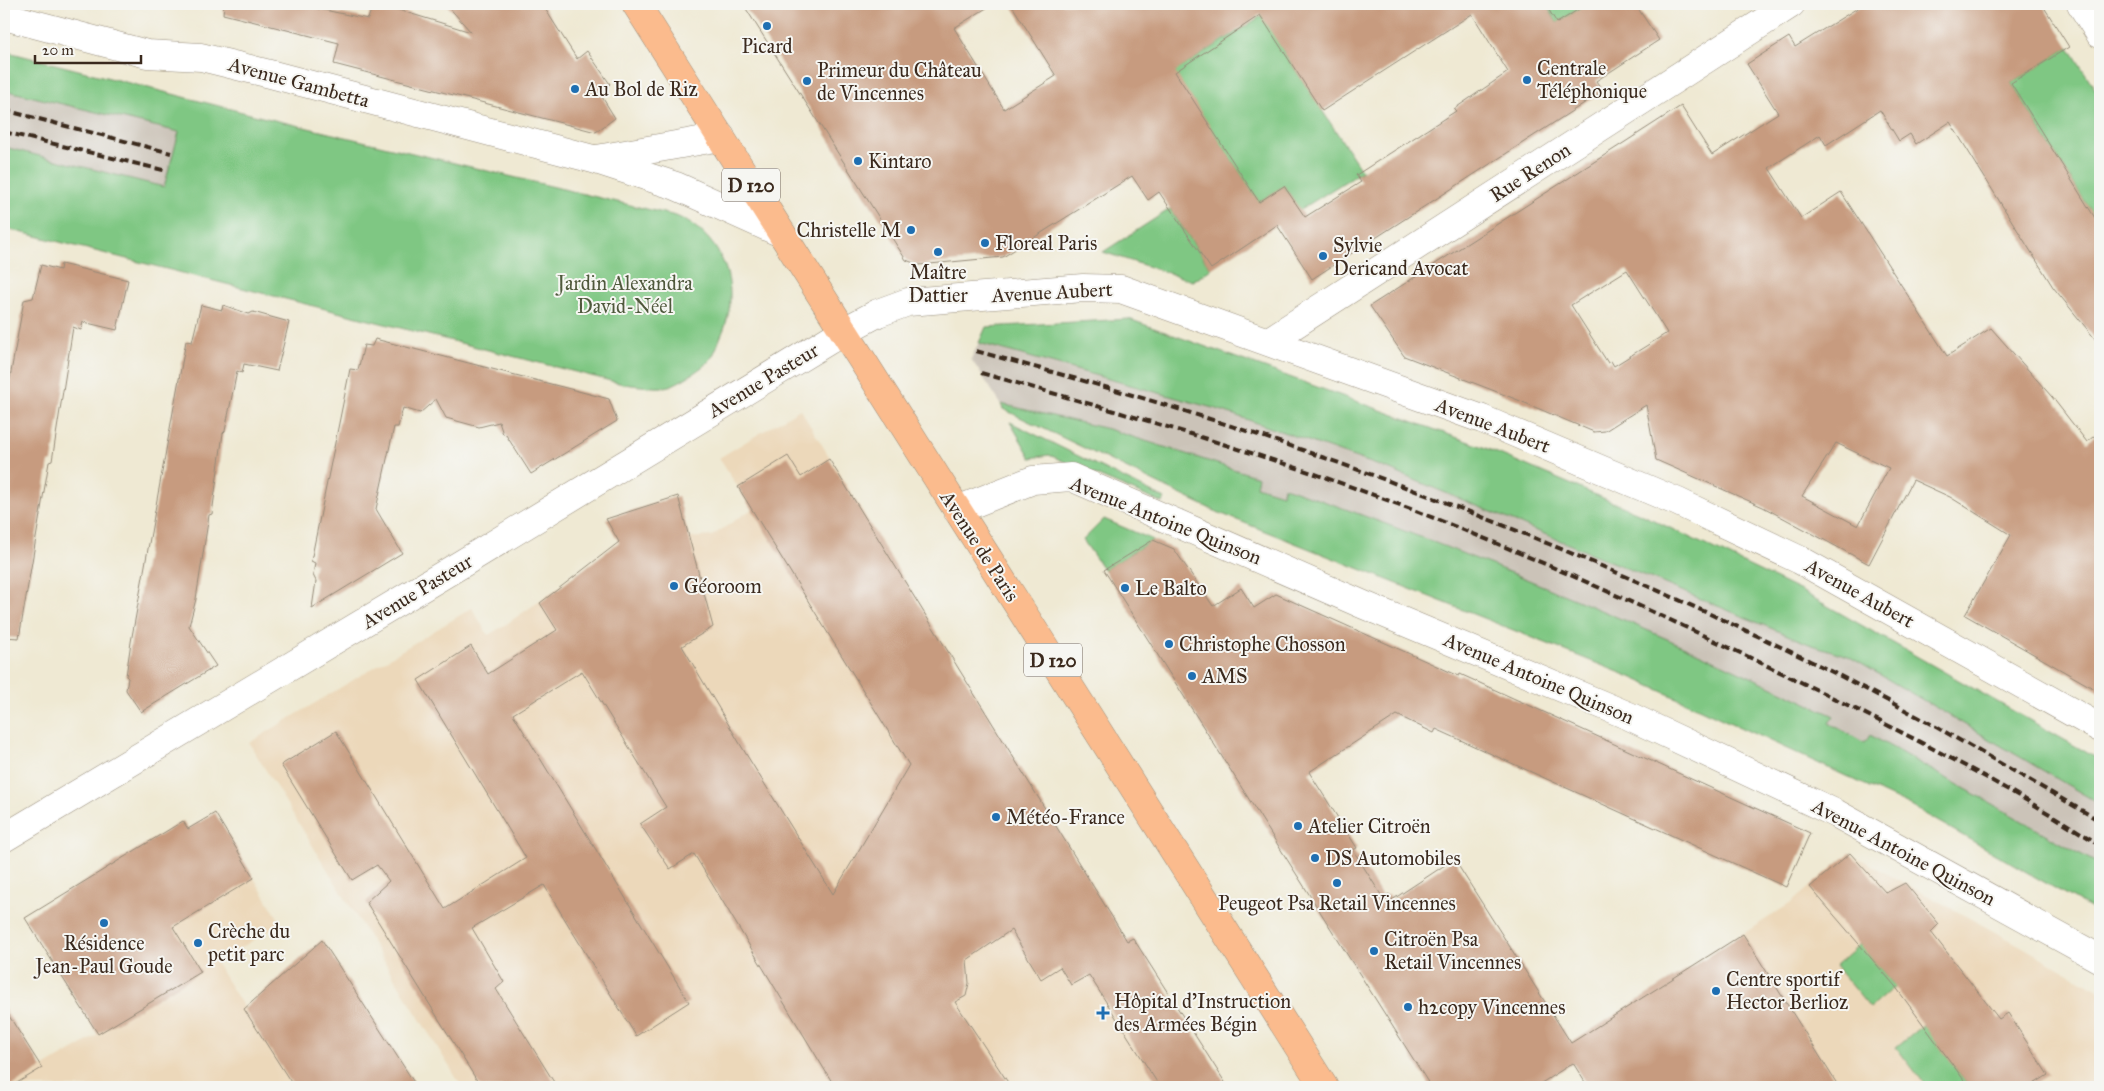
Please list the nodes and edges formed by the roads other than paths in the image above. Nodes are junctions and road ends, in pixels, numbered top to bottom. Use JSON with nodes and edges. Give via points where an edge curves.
{"nodes":[{"id":1,"x":636,"y":4,"type":"edge"},
{"id":2,"x":1791,"y":4,"type":"edge"},
{"id":3,"x":2081,"y":4,"type":"edge"},
{"id":4,"x":4,"y":16,"type":"edge"},
{"id":5,"x":2100,"y":34,"type":"edge"},
{"id":6,"x":721,"y":137,"type":"junction"},
{"id":7,"x":593,"y":159,"type":"junction"},
{"id":8,"x":781,"y":233,"type":"junction"},
{"id":9,"x":836,"y":336,"type":"junction"},
{"id":10,"x":1269,"y":341,"type":"junction"},
{"id":11,"x":957,"y":510,"type":"junction"},
{"id":12,"x":2100,"y":728,"type":"edge"},
{"id":13,"x":4,"y":838,"type":"edge"},
{"id":14,"x":2100,"y":959,"type":"edge"},
{"id":15,"x":1324,"y":1087,"type":"edge"}],
"edges":[{"from":1,"to":6,"type":"main road","name":"Avenue de Paris","number":"D 120"},
{"from":2,"to":10,"type":"street","name":"Rue Renon"},
{"from":3,"to":5,"type":"street"},
{"from":4,"to":7,"type":"street","name":"Avenue Gambetta","via":[[147,54],[201,57]]},
{"from":6,"to":7,"type":"street","name":"Avenue Gambetta"},
{"from":6,"to":8,"type":"main road","name":"Avenue de Paris","number":"D 120"},
{"from":7,"to":8,"type":"street","name":"Avenue Gambetta","via":[[676,186]]},
{"from":8,"to":9,"type":"main road","name":"Avenue de Paris","number":"D 120"},
{"from":9,"to":10,"type":"street","name":"Avenue Aubert","via":[[878,312],[908,302],[1103,288],[1121,289]]},
{"from":9,"to":11,"type":"main road","name":"Avenue de Paris","number":"D 120"},
{"from":9,"to":13,"type":"street","name":"Avenue Pasteur"},
{"from":10,"to":12,"type":"street","name":"Avenue Aubert","via":[[1482,419],[1678,502],[1800,560]]},
{"from":11,"to":14,"type":"street","name":"Avenue Antoine Quinson","via":[[1033,480],[1071,477],[1629,716],[1837,814]]},
{"from":11,"to":15,"type":"main road","name":"Avenue de Paris","number":"D 120"}]}
